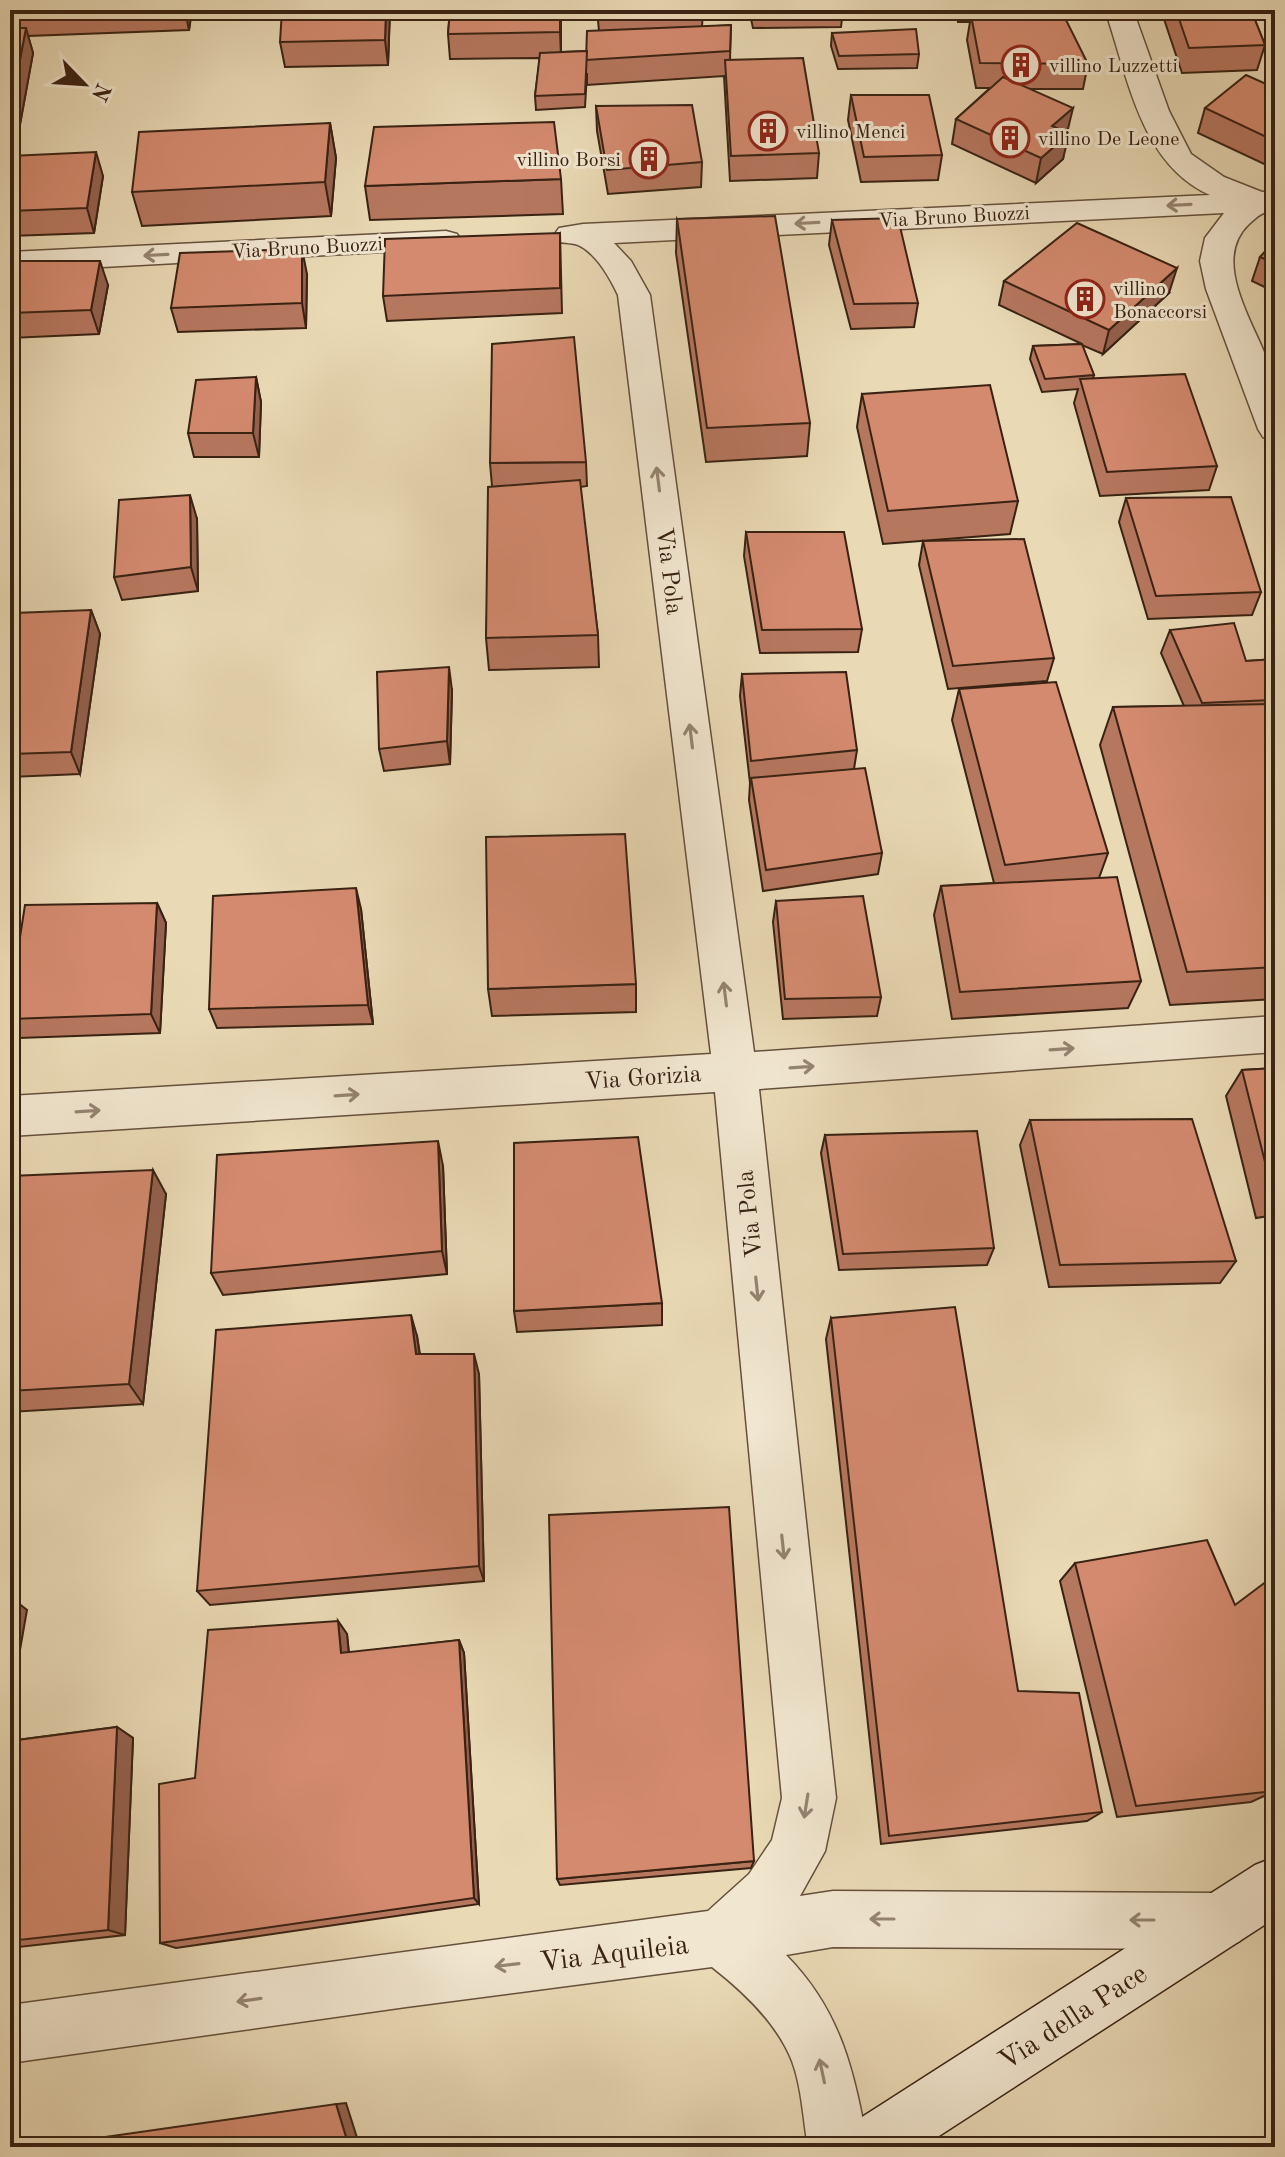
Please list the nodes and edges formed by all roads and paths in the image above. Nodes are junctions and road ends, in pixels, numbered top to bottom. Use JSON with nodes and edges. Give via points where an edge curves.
{"nodes":[{"id":1,"x":1119,"y":10,"type":"edge"},
{"id":2,"x":1266,"y":201,"type":"edge"},
{"id":3,"x":583,"y":234,"type":"junction"},
{"id":4,"x":535,"y":236,"type":"edge"},
{"id":5,"x":472,"y":239,"type":"edge"},
{"id":6,"x":10,"y":262,"type":"edge"},
{"id":7,"x":1275,"y":429,"type":"edge"},
{"id":8,"x":1275,"y":1034,"type":"edge"},
{"id":9,"x":735,"y":1072,"type":"junction"},
{"id":10,"x":10,"y":1116,"type":"edge"},
{"id":11,"x":1275,"y":1885,"type":"edge"},
{"id":12,"x":1220,"y":1921,"type":"junction"},
{"id":13,"x":720,"y":1938,"type":"junction"},
{"id":14,"x":10,"y":2034,"type":"edge"},
{"id":15,"x":1275,"y":2133,"type":"edge"},
{"id":16,"x":838,"y":2147,"type":"edge"},
{"id":17,"x":869,"y":2147,"type":"edge"},
{"id":18,"x":1255,"y":2147,"type":"edge"}],
"edges":[{"from":1,"to":2,"type":"street","via":[[1180,161],[1214,185]]},
{"from":2,"to":3,"type":"street","name":"Via Bruno Buozzi","one_way":true},
{"from":2,"to":7,"type":"street","via":[[1235,220],[1221,238],[1216,261]]},
{"from":3,"to":4,"type":"street","name":"Via Bruno Buozzi"},
{"from":9,"to":3,"type":"street","name":"Via Pola","one_way":true,"via":[[634,295],[608,251]]},
{"from":5,"to":6,"type":"street","name":"Via Bruno Buozzi","one_way":true},
{"from":9,"to":8,"type":"street","name":"Via Gorizia","one_way":true},
{"from":10,"to":9,"type":"street","name":"Via Gorizia","one_way":true},
{"from":9,"to":13,"type":"street","name":"Via Pola","one_way":true,"via":[[809,1798],[797,1851],[769,1894]]},
{"from":11,"to":12,"type":"street","name":"Via della Pace"},
{"from":12,"to":13,"type":"street","name":"Via Aquileia","one_way":true,"via":[[833,1919]]},
{"from":12,"to":17,"type":"street","name":"Via della Pace"},
{"from":13,"to":14,"type":"street","name":"Via Aquileia","one_way":true},
{"from":16,"to":13,"type":"street","one_way":true,"via":[[818,2052],[790,2002],[761,1968]]},
{"from":15,"to":18,"type":"path"}]}
